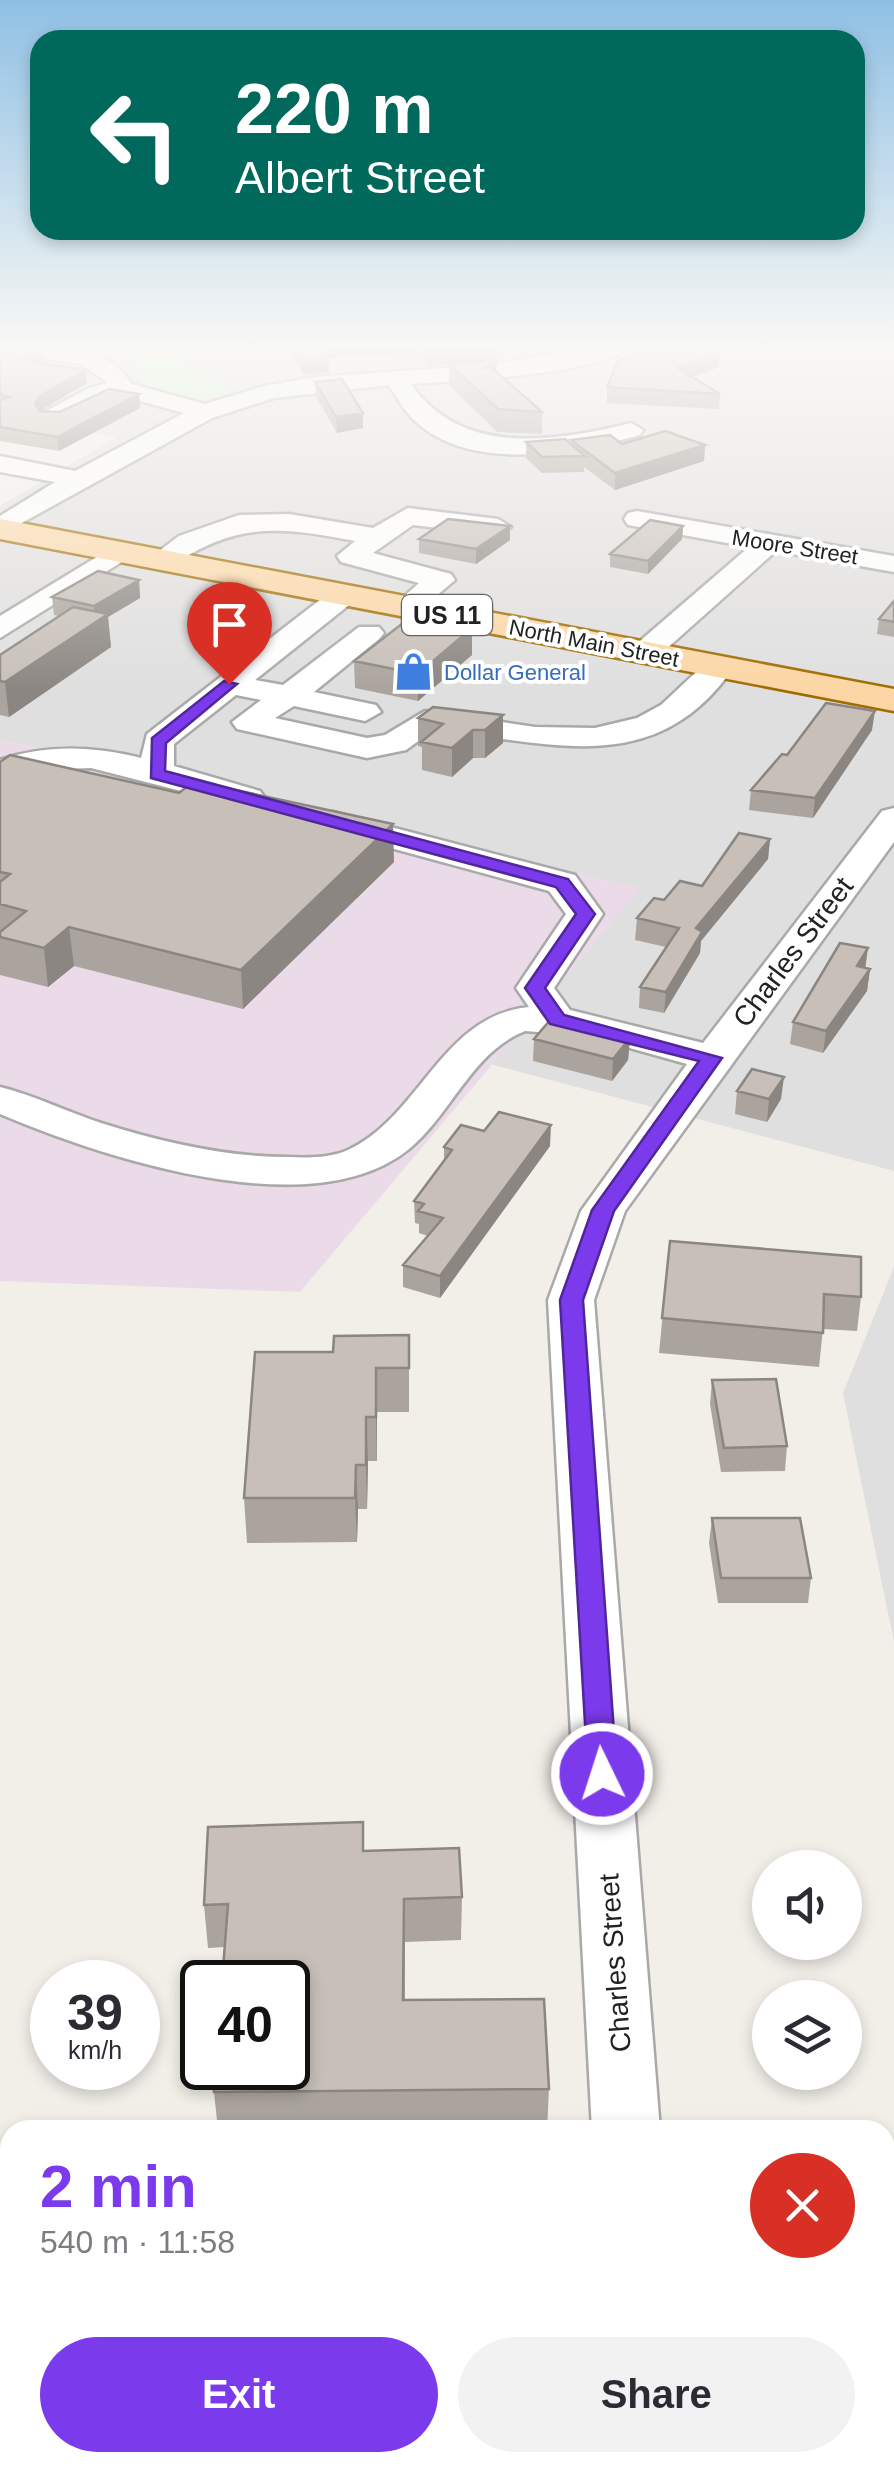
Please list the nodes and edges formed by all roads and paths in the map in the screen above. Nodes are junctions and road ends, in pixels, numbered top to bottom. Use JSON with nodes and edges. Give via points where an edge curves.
{"nodes":[{"id":1,"x":116,"y":461,"type":"edge"},
{"id":2,"x":0,"y":464,"type":"edge"},
{"id":3,"x":82,"y":480,"type":"junction"},
{"id":4,"x":636,"y":519,"type":"dead end"},
{"id":5,"x":498,"y":526,"type":"edge"},
{"id":6,"x":0,"y":528,"type":"edge"},
{"id":7,"x":376,"y":537,"type":"junction"},
{"id":8,"x":767,"y":545,"type":"junction"},
{"id":9,"x":118,"y":552,"type":"junction"},
{"id":10,"x":161,"y":560,"type":"junction"},
{"id":11,"x":894,"y":564,"type":"edge"},
{"id":12,"x":344,"y":595,"type":"junction"},
{"id":13,"x":406,"y":607,"type":"junction"},
{"id":14,"x":0,"y":629,"type":"edge"},
{"id":15,"x":370,"y":633,"type":"dead end"},
{"id":16,"x":644,"y":652,"type":"junction"},
{"id":17,"x":719,"y":667,"type":"junction"},
{"id":18,"x":229,"y":684,"type":"junction"},
{"id":19,"x":289,"y":696,"type":"junction"},
{"id":20,"x":894,"y":700,"type":"edge"},
{"id":21,"x":364,"y":712,"type":"dead end"},
{"id":22,"x":556,"y":740,"type":"junction"},
{"id":23,"x":528,"y":764,"type":"dead end"},
{"id":24,"x":0,"y":771,"type":"edge"},
{"id":25,"x":157,"y":774,"type":"junction"},
{"id":26,"x":894,"y":818,"type":"edge"},
{"id":27,"x":557,"y":1020,"type":"junction"},
{"id":28,"x":712,"y":1058,"type":"junction"},
{"id":29,"x":0,"y":1098,"type":"edge"},
{"id":30,"x":625,"y":2120,"type":"edge"}],
"edges":[{"from":1,"to":3,"type":"street"},
{"from":2,"to":3,"type":"street"},
{"from":3,"to":6,"type":"street"},
{"from":4,"to":8,"type":"street","name":"Moore Street"},
{"from":5,"to":7,"type":"street","via":[[408,516]]},
{"from":6,"to":9,"type":"main road","name":"North Main Street","number":"US 11"},
{"from":7,"to":10,"type":"street","via":[[251,520],[218,526]]},
{"from":7,"to":13,"type":"street","via":[[351,556],[441,580]]},
{"from":8,"to":11,"type":"street","name":"Moore Street"},
{"from":8,"to":16,"type":"street"},
{"from":9,"to":10,"type":"main road","name":"North Main Street","number":"US 11"},
{"from":9,"to":14,"type":"street"},
{"from":10,"to":12,"type":"main road","name":"North Main Street","number":"US 11"},
{"from":12,"to":13,"type":"main road","name":"North Main Street","number":"US 11"},
{"from":12,"to":18,"type":"street"},
{"from":13,"to":16,"type":"main road","name":"North Main Street","number":"US 11"},
{"from":15,"to":19,"type":"street"},
{"from":16,"to":17,"type":"main road","name":"North Main Street","number":"US 11"},
{"from":17,"to":20,"type":"main road","name":"North Main Street","number":"US 11"},
{"from":17,"to":22,"type":"street","via":[[668,718],[627,732]]},
{"from":18,"to":19,"type":"street"},
{"from":18,"to":25,"type":"street","via":[[158,742]]},
{"from":19,"to":21,"type":"street"},
{"from":19,"to":22,"type":"street","via":[[248,722],[368,748],[395,743],[426,721]]},
{"from":22,"to":23,"type":"street"},
{"from":24,"to":25,"type":"street","via":[[71,755]]},
{"from":25,"to":27,"type":"street","via":[[562,883],[585,914],[535,988]]},
{"from":26,"to":28,"type":"street","name":"Charles Street"},
{"from":27,"to":28,"type":"street"},
{"from":27,"to":29,"type":"street","via":[[521,1020],[494,1030],[390,1144],[325,1171],[201,1162]]},
{"from":28,"to":30,"type":"street","name":"Charles Street","via":[[603,1210],[572,1300]]}]}
